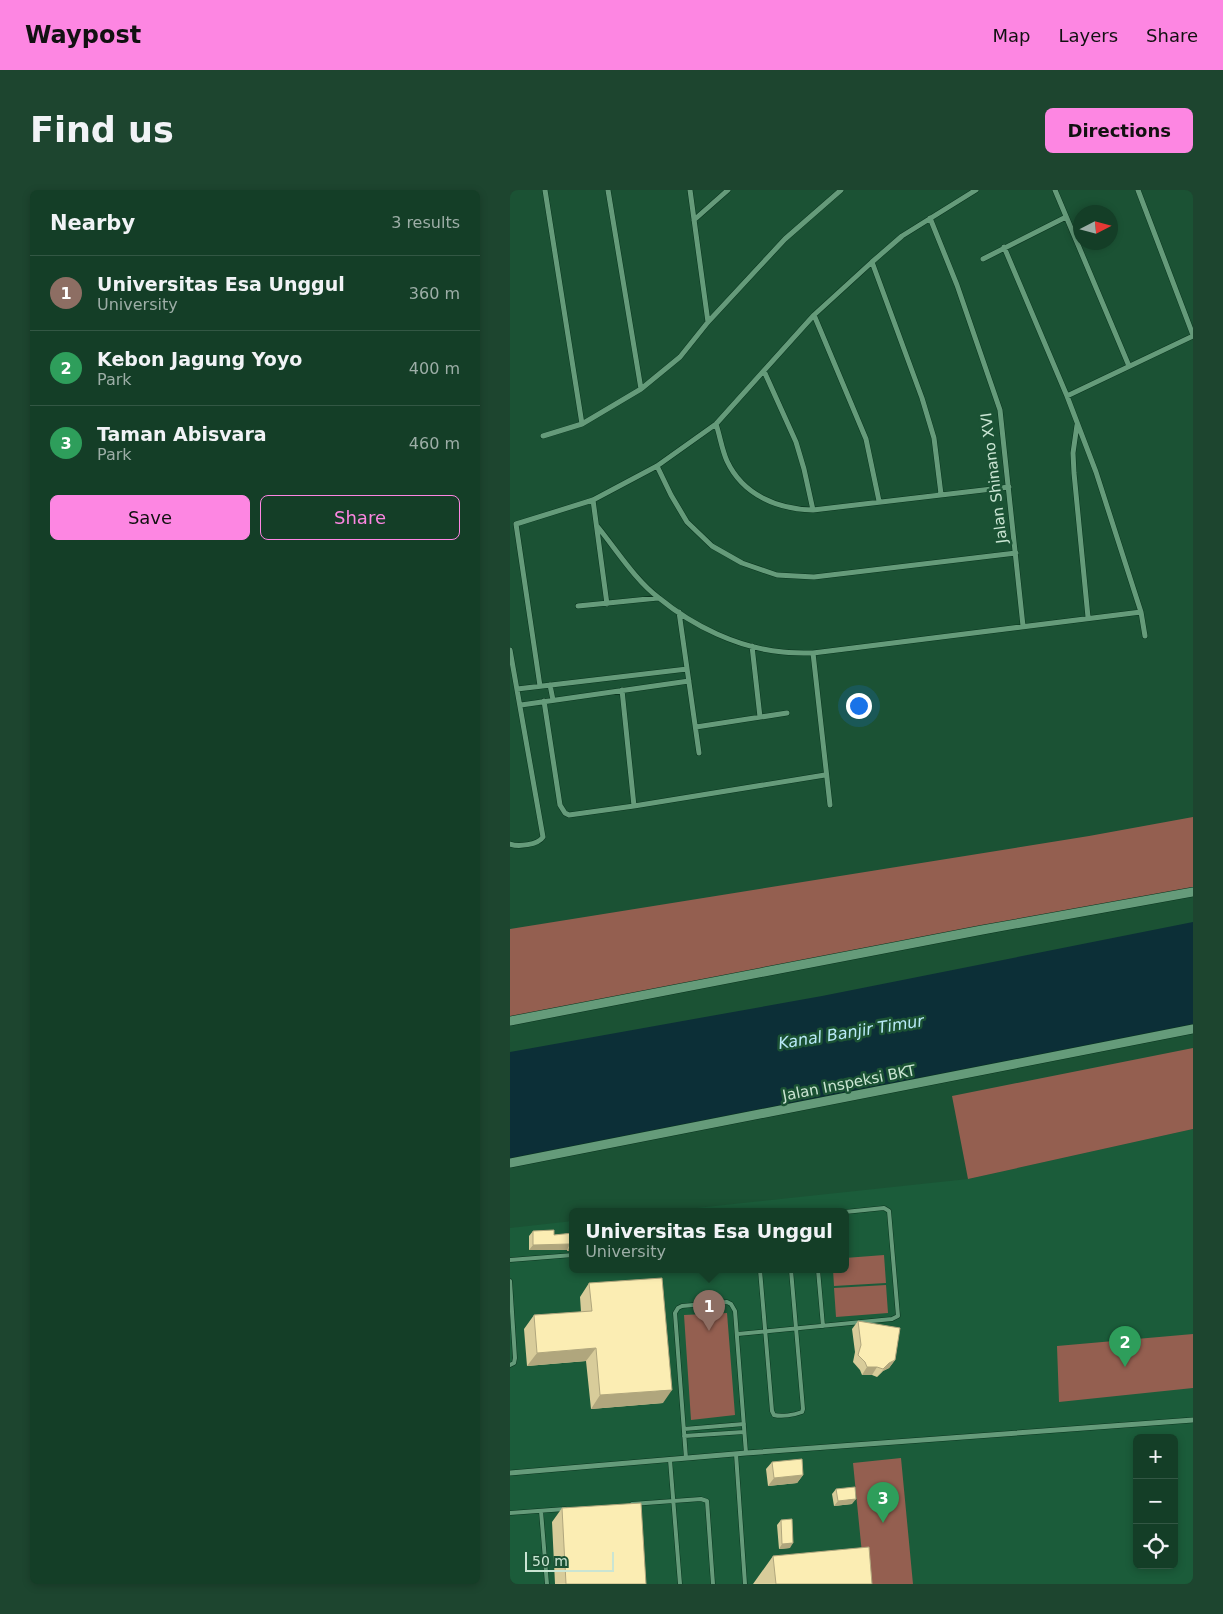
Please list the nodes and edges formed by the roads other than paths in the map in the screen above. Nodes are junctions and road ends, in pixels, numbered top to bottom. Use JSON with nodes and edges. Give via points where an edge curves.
{"nodes":[{"id":1,"x":546,"y":190,"type":"edge"},
{"id":2,"x":608,"y":190,"type":"edge"},
{"id":3,"x":690,"y":190,"type":"edge"},
{"id":4,"x":728,"y":190,"type":"edge"},
{"id":5,"x":841,"y":190,"type":"edge"},
{"id":6,"x":976,"y":190,"type":"edge"},
{"id":7,"x":1054,"y":190,"type":"edge"},
{"id":8,"x":1138,"y":190,"type":"edge"},
{"id":9,"x":834,"y":192,"type":"edge"},
{"id":10,"x":1066,"y":216,"type":"junction"},
{"id":11,"x":930,"y":218,"type":"junction"},
{"id":12,"x":694,"y":220,"type":"junction"},
{"id":13,"x":1004,"y":247,"type":"junction"},
{"id":14,"x":983,"y":259,"type":"dead end"},
{"id":15,"x":872,"y":262,"type":"junction"},
{"id":16,"x":814,"y":316,"type":"junction"},
{"id":17,"x":708,"y":322,"type":"junction"},
{"id":18,"x":1193,"y":336,"type":"edge"},
{"id":19,"x":1129,"y":366,"type":"junction"},
{"id":20,"x":764,"y":371,"type":"junction"},
{"id":21,"x":642,"y":388,"type":"junction"},
{"id":22,"x":1067,"y":396,"type":"junction"},
{"id":23,"x":1077,"y":422,"type":"junction"},
{"id":24,"x":582,"y":424,"type":"junction"},
{"id":25,"x":716,"y":424,"type":"junction"},
{"id":26,"x":543,"y":436,"type":"dead end"},
{"id":27,"x":656,"y":466,"type":"junction"},
{"id":28,"x":1009,"y":487,"type":"junction"},
{"id":29,"x":941,"y":494,"type":"junction"},
{"id":30,"x":593,"y":500,"type":"junction"},
{"id":31,"x":879,"y":501,"type":"junction"},
{"id":32,"x":813,"y":510,"type":"junction"},
{"id":33,"x":516,"y":524,"type":"junction"},
{"id":34,"x":510,"y":526,"type":"edge"},
{"id":35,"x":597,"y":526,"type":"junction"},
{"id":36,"x":1016,"y":553,"type":"junction"},
{"id":37,"x":658,"y":598,"type":"junction"},
{"id":38,"x":607,"y":604,"type":"junction"},
{"id":39,"x":578,"y":606,"type":"dead end"},
{"id":40,"x":679,"y":612,"type":"junction"},
{"id":41,"x":1141,"y":612,"type":"junction"},
{"id":42,"x":1088,"y":617,"type":"junction"},
{"id":43,"x":1023,"y":626,"type":"junction"},
{"id":44,"x":1145,"y":636,"type":"dead end"},
{"id":45,"x":752,"y":646,"type":"junction"},
{"id":46,"x":510,"y":650,"type":"edge"},
{"id":47,"x":813,"y":653,"type":"junction"},
{"id":48,"x":687,"y":669,"type":"junction"},
{"id":49,"x":689,"y":681,"type":"junction"},
{"id":50,"x":550,"y":685,"type":"junction"},
{"id":51,"x":540,"y":686,"type":"junction"},
{"id":52,"x":517,"y":689,"type":"junction"},
{"id":53,"x":622,"y":690,"type":"junction"},
{"id":54,"x":553,"y":700,"type":"junction"},
{"id":55,"x":544,"y":701,"type":"junction"},
{"id":56,"x":521,"y":704,"type":"junction"},
{"id":57,"x":787,"y":713,"type":"dead end"},
{"id":58,"x":760,"y":717,"type":"junction"},
{"id":59,"x":696,"y":727,"type":"junction"},
{"id":60,"x":699,"y":753,"type":"dead end"},
{"id":61,"x":825,"y":775,"type":"junction"},
{"id":62,"x":830,"y":805,"type":"dead end"},
{"id":63,"x":634,"y":806,"type":"junction"},
{"id":64,"x":510,"y":844,"type":"edge"},
{"id":65,"x":1193,"y":892,"type":"edge"},
{"id":66,"x":510,"y":1021,"type":"edge"},
{"id":67,"x":1193,"y":1029,"type":"edge"},
{"id":68,"x":510,"y":1163,"type":"edge"},
{"id":69,"x":849,"y":1212,"type":"edge"},
{"id":70,"x":569,"y":1255,"type":"edge"},
{"id":71,"x":510,"y":1260,"type":"edge"},
{"id":72,"x":760,"y":1273,"type":"edge"},
{"id":73,"x":791,"y":1273,"type":"edge"},
{"id":74,"x":818,"y":1273,"type":"edge"},
{"id":75,"x":510,"y":1281,"type":"edge"},
{"id":76,"x":823,"y":1326,"type":"junction"},
{"id":77,"x":796,"y":1328,"type":"junction"},
{"id":78,"x":764,"y":1332,"type":"junction"},
{"id":79,"x":738,"y":1334,"type":"junction"},
{"id":80,"x":510,"y":1365,"type":"edge"},
{"id":81,"x":1193,"y":1420,"type":"edge"},
{"id":82,"x":744,"y":1424,"type":"junction"},
{"id":83,"x":684,"y":1429,"type":"junction"},
{"id":84,"x":744,"y":1432,"type":"junction"},
{"id":85,"x":684,"y":1436,"type":"junction"},
{"id":86,"x":746,"y":1453,"type":"junction"},
{"id":87,"x":736,"y":1454,"type":"junction"},
{"id":88,"x":686,"y":1458,"type":"junction"},
{"id":89,"x":670,"y":1460,"type":"junction"},
{"id":90,"x":510,"y":1473,"type":"edge"},
{"id":91,"x":674,"y":1500,"type":"junction"},
{"id":92,"x":626,"y":1504,"type":"edge"},
{"id":93,"x":570,"y":1508,"type":"edge"},
{"id":94,"x":541,"y":1511,"type":"junction"},
{"id":95,"x":510,"y":1513,"type":"edge"},
{"id":96,"x":547,"y":1584,"type":"edge"},
{"id":97,"x":680,"y":1584,"type":"edge"},
{"id":98,"x":713,"y":1584,"type":"edge"},
{"id":99,"x":745,"y":1584,"type":"edge"}],
"edges":[{"from":1,"to":24,"type":"street"},
{"from":2,"to":21,"type":"street"},
{"from":3,"to":12,"type":"street"},
{"from":4,"to":12,"type":"street"},
{"from":5,"to":9,"type":"street"},
{"from":6,"to":11,"type":"street"},
{"from":7,"to":10,"type":"street"},
{"from":8,"to":18,"type":"street"},
{"from":9,"to":17,"type":"street"},
{"from":10,"to":13,"type":"street"},
{"from":10,"to":19,"type":"street"},
{"from":11,"to":15,"type":"street","via":[[902,236]]},
{"from":11,"to":28,"type":"street","name":"Jalan Shinano XVI","via":[[1000,410]]},
{"from":12,"to":17,"type":"street"},
{"from":13,"to":14,"type":"street"},
{"from":13,"to":22,"type":"street"},
{"from":15,"to":16,"type":"street"},
{"from":15,"to":29,"type":"street","via":[[934,438]]},
{"from":16,"to":20,"type":"street"},
{"from":16,"to":31,"type":"street","via":[[866,439]]},
{"from":17,"to":21,"type":"street","via":[[680,357]]},
{"from":18,"to":19,"type":"street"},
{"from":19,"to":22,"type":"street"},
{"from":20,"to":25,"type":"street"},
{"from":20,"to":32,"type":"street","via":[[796,442]]},
{"from":21,"to":24,"type":"street"},
{"from":22,"to":23,"type":"street"},
{"from":23,"to":41,"type":"street"},
{"from":23,"to":42,"type":"street","via":[[1074,473]]},
{"from":24,"to":26,"type":"street"},
{"from":25,"to":27,"type":"street"},
{"from":25,"to":32,"type":"street","via":[[728,462],[743,485],[765,500],[794,509]]},
{"from":27,"to":30,"type":"street"},
{"from":27,"to":36,"type":"street","via":[[687,522],[712,546],[742,563],[778,575],[814,578]]},
{"from":28,"to":29,"type":"street"},
{"from":28,"to":36,"type":"street","name":"Jalan Shinano XVI"},
{"from":29,"to":31,"type":"street"},
{"from":30,"to":33,"type":"street"},
{"from":30,"to":35,"type":"street"},
{"from":31,"to":32,"type":"street"},
{"from":33,"to":34,"type":"street"},
{"from":33,"to":51,"type":"street"},
{"from":35,"to":37,"type":"street"},
{"from":35,"to":38,"type":"street"},
{"from":36,"to":43,"type":"street","name":"Jalan Shinano XVI"},
{"from":37,"to":38,"type":"street"},
{"from":37,"to":40,"type":"street"},
{"from":38,"to":39,"type":"street"},
{"from":40,"to":45,"type":"street","via":[[711,632]]},
{"from":40,"to":48,"type":"street"},
{"from":41,"to":42,"type":"street"},
{"from":41,"to":44,"type":"street"},
{"from":42,"to":43,"type":"street"},
{"from":43,"to":47,"type":"street"},
{"from":45,"to":47,"type":"street","via":[[781,652]]},
{"from":45,"to":58,"type":"street"},
{"from":46,"to":52,"type":"street"},
{"from":47,"to":61,"type":"street"},
{"from":48,"to":49,"type":"street"},
{"from":48,"to":50,"type":"street"},
{"from":49,"to":53,"type":"street"},
{"from":49,"to":59,"type":"street"},
{"from":50,"to":51,"type":"street"},
{"from":50,"to":54,"type":"street"},
{"from":51,"to":52,"type":"street"},
{"from":52,"to":56,"type":"street"},
{"from":53,"to":54,"type":"street"},
{"from":53,"to":63,"type":"street"},
{"from":54,"to":55,"type":"street"},
{"from":55,"to":56,"type":"street"},
{"from":55,"to":63,"type":"street","via":[[560,805],[565,813]]},
{"from":56,"to":64,"type":"street","via":[[543,837],[538,843]]},
{"from":57,"to":58,"type":"street"},
{"from":58,"to":59,"type":"street"},
{"from":59,"to":60,"type":"street"},
{"from":61,"to":62,"type":"street"},
{"from":61,"to":63,"type":"street"},
{"from":65,"to":66,"type":"street"},
{"from":67,"to":68,"type":"street","name":"Jalan Inspeksi BKT"},
{"from":69,"to":76,"type":"lane","via":[[884,1208],[890,1211],[898,1316]]},
{"from":70,"to":71,"type":"lane"},
{"from":72,"to":78,"type":"lane"},
{"from":73,"to":77,"type":"lane"},
{"from":74,"to":76,"type":"lane"},
{"from":75,"to":80,"type":"lane","via":[[515,1358]]},
{"from":76,"to":77,"type":"lane"},
{"from":77,"to":78,"type":"lane"},
{"from":77,"to":78,"type":"lane","via":[[803,1408],[798,1414],[778,1416],[772,1411]]},
{"from":78,"to":79,"type":"lane"},
{"from":79,"to":82,"type":"lane"},
{"from":79,"to":83,"type":"lane","via":[[735,1311],[727,1302],[682,1306],[675,1313]]},
{"from":81,"to":86,"type":"street"},
{"from":82,"to":83,"type":"lane"},
{"from":82,"to":84,"type":"lane"},
{"from":83,"to":85,"type":"lane"},
{"from":84,"to":85,"type":"lane"},
{"from":84,"to":86,"type":"lane"},
{"from":85,"to":88,"type":"lane"},
{"from":86,"to":87,"type":"street"},
{"from":87,"to":88,"type":"street"},
{"from":87,"to":99,"type":"lane"},
{"from":88,"to":89,"type":"street"},
{"from":89,"to":90,"type":"street"},
{"from":89,"to":91,"type":"lane"},
{"from":91,"to":92,"type":"lane"},
{"from":91,"to":97,"type":"lane"},
{"from":91,"to":98,"type":"lane","via":[[701,1499],[709,1503]]},
{"from":93,"to":94,"type":"lane"},
{"from":94,"to":95,"type":"lane"},
{"from":94,"to":96,"type":"lane"}]}
